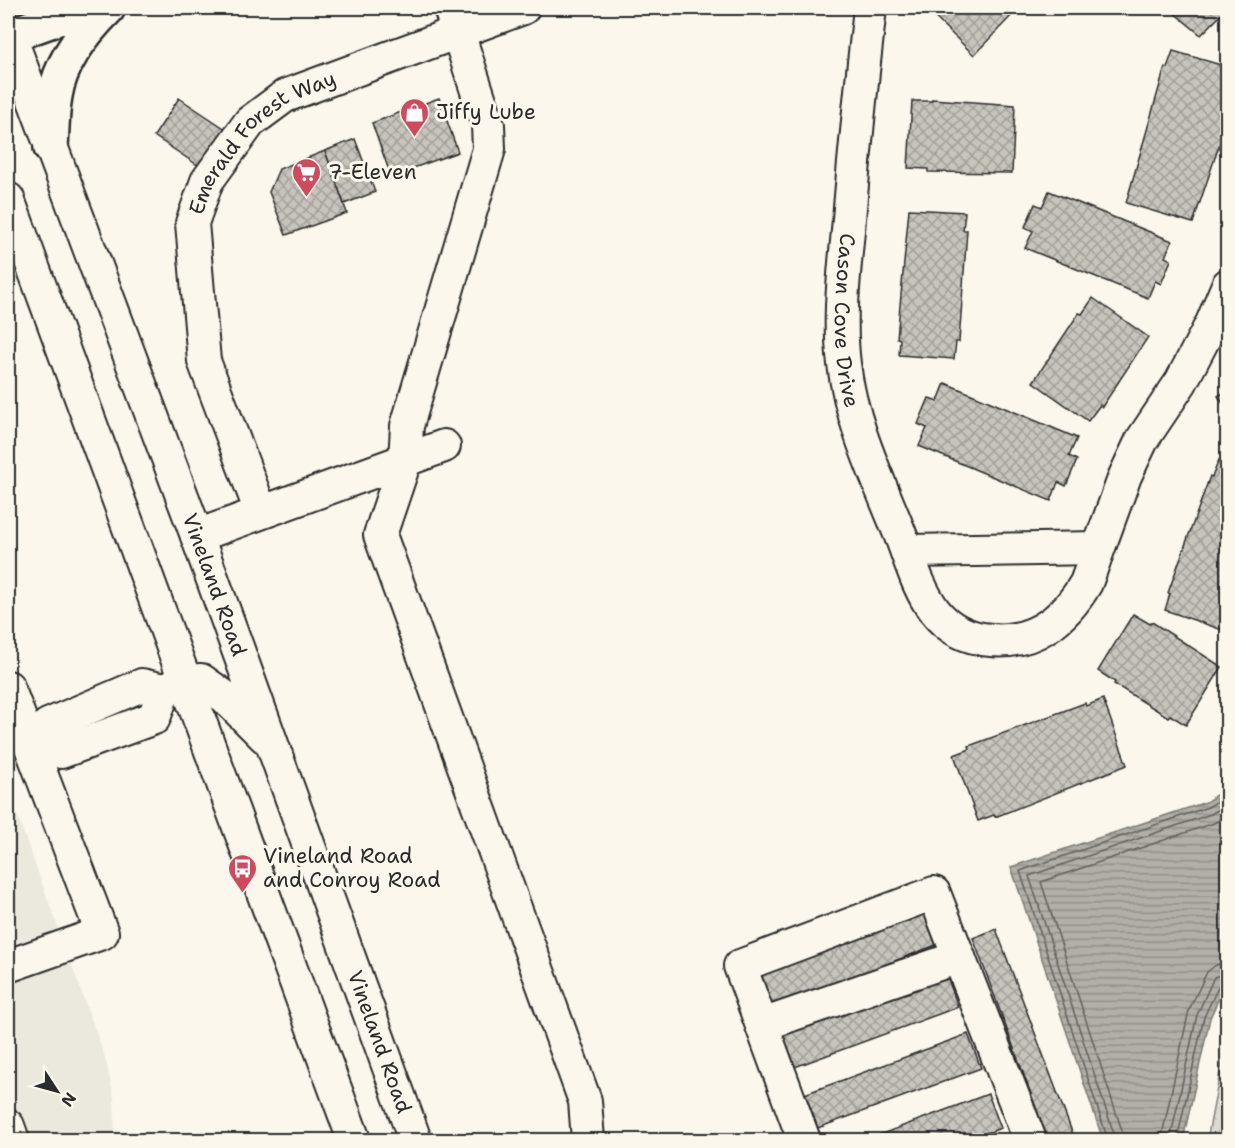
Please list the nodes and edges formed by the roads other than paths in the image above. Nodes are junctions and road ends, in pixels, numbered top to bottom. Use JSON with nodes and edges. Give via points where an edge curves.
{"nodes":[{"id":1,"x":86,"y":8,"type":"edge"},
{"id":2,"x":108,"y":8,"type":"edge"},
{"id":3,"x":523,"y":8,"type":"edge"},
{"id":4,"x":870,"y":8,"type":"edge"},
{"id":5,"x":454,"y":19,"type":"edge"},
{"id":6,"x":8,"y":34,"type":"edge"},
{"id":7,"x":51,"y":148,"type":"junction"},
{"id":8,"x":8,"y":200,"type":"edge"},
{"id":9,"x":1227,"y":285,"type":"edge"},
{"id":10,"x":444,"y":446,"type":"dead end"},
{"id":11,"x":405,"y":461,"type":"junction"},
{"id":12,"x":261,"y":512,"type":"junction"},
{"id":13,"x":197,"y":536,"type":"junction"},
{"id":14,"x":1098,"y":548,"type":"junction"},
{"id":15,"x":907,"y":551,"type":"junction"},
{"id":16,"x":175,"y":686,"type":"junction"},
{"id":17,"x":8,"y":687,"type":"edge"},
{"id":18,"x":272,"y":744,"type":"junction"},
{"id":19,"x":39,"y":749,"type":"junction"},
{"id":20,"x":959,"y":957,"type":"junction"},
{"id":21,"x":8,"y":966,"type":"edge"},
{"id":22,"x":762,"y":1025,"type":"junction"},
{"id":23,"x":8,"y":1126,"type":"edge"},
{"id":24,"x":13,"y":1140,"type":"edge"},
{"id":25,"x":354,"y":1140,"type":"edge"},
{"id":26,"x":415,"y":1140,"type":"edge"},
{"id":27,"x":588,"y":1140,"type":"edge"},
{"id":28,"x":804,"y":1140,"type":"edge"},
{"id":29,"x":1029,"y":1140,"type":"edge"}],
"edges":[{"from":1,"to":6,"type":"main road"},
{"from":2,"to":7,"type":"main road","via":[[89,27],[66,63],[55,94]]},
{"from":3,"to":5,"type":"street","name":"Emerald Forest Way"},
{"from":4,"to":15,"type":"street","name":"Cason Cove Drive","via":[[842,307],[844,364],[860,428]]},
{"from":5,"to":11,"type":"street","via":[[488,124],[489,148],[407,426]]},
{"from":5,"to":12,"type":"street","name":"Emerald Forest Way","via":[[285,96],[250,122],[207,181],[192,223],[204,361]]},
{"from":6,"to":7,"type":"street","name":"Vineland Road"},
{"from":7,"to":13,"type":"street","name":"Vineland Road"},
{"from":8,"to":16,"type":"street"},
{"from":9,"to":14,"type":"street","name":"Cason Cove Drive","via":[[1212,324],[1181,382],[1142,440]]},
{"from":10,"to":11,"type":"street"},
{"from":11,"to":12,"type":"street"},
{"from":11,"to":27,"type":"street","via":[[380,535],[585,1101]]},
{"from":12,"to":13,"type":"street"},
{"from":13,"to":18,"type":"street","name":"Vineland Road"},
{"from":14,"to":15,"type":"street"},
{"from":14,"to":15,"type":"street","name":"Cason Cove Drive","via":[[1086,583],[1057,620],[1030,636],[1005,641],[966,634],[937,615],[923,595]]},
{"from":16,"to":18,"type":"street","via":[[201,680],[225,697]]},
{"from":16,"to":19,"type":"street","via":[[154,718],[61,752]]},
{"from":16,"to":25,"type":"street"},
{"from":17,"to":19,"type":"street"},
{"from":18,"to":26,"type":"street","name":"Vineland Road"},
{"from":19,"to":21,"type":"street","via":[[56,818],[102,933]]},
{"from":20,"to":22,"type":"street"},
{"from":20,"to":22,"type":"street","via":[[934,893],[740,966]]},
{"from":20,"to":29,"type":"street"},
{"from":22,"to":28,"type":"street"},
{"from":23,"to":24,"type":"street"}]}
